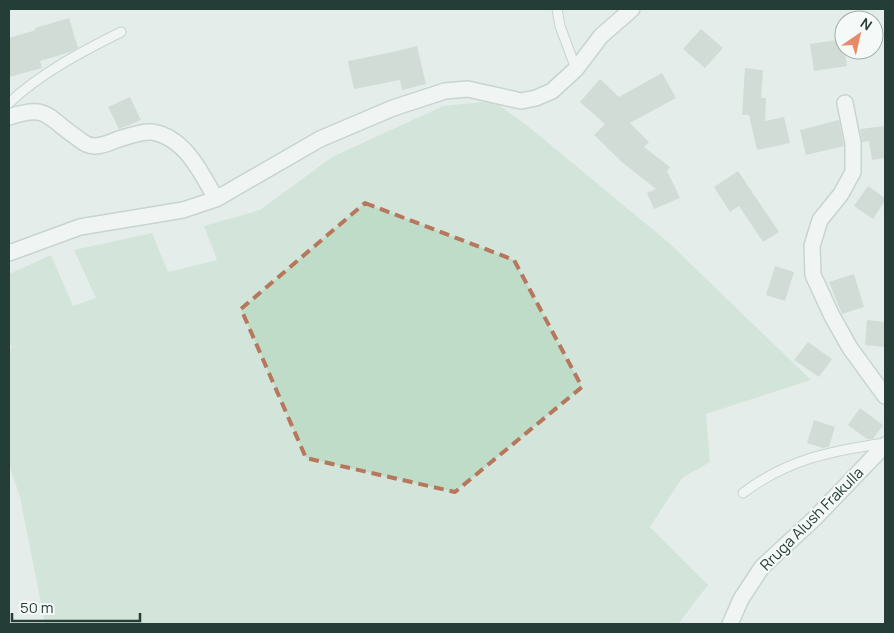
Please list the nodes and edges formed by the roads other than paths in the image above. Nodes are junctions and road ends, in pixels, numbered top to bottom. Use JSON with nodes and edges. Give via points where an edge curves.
{"nodes":[{"id":1,"x":557,"y":9,"type":"edge"},
{"id":2,"x":632,"y":9,"type":"edge"},
{"id":3,"x":121,"y":32,"type":"dead end"},
{"id":4,"x":576,"y":69,"type":"junction"},
{"id":5,"x":9,"y":103,"type":"edge"},
{"id":6,"x":845,"y":103,"type":"dead end"},
{"id":7,"x":9,"y":117,"type":"edge"},
{"id":8,"x":216,"y":199,"type":"junction"},
{"id":9,"x":9,"y":253,"type":"edge"},
{"id":10,"x":885,"y":396,"type":"edge"},
{"id":11,"x":885,"y":444,"type":"edge"},
{"id":12,"x":743,"y":494,"type":"dead end"},
{"id":13,"x":730,"y":624,"type":"edge"}],
"edges":[{"from":1,"to":4,"type":"lane"},
{"from":2,"to":4,"type":"street","via":[[601,36]]},
{"from":3,"to":5,"type":"lane","via":[[72,57]]},
{"from":4,"to":8,"type":"street","via":[[552,91],[536,98],[521,101],[468,89],[445,91],[393,108],[320,139]]},
{"from":6,"to":10,"type":"street","via":[[853,142],[853,172],[841,194],[820,220],[812,246],[812,275],[850,348]]},
{"from":7,"to":8,"type":"street","via":[[38,110],[86,144],[99,146],[136,133],[152,132],[170,138],[199,168]]},
{"from":8,"to":9,"type":"street","via":[[183,210],[80,227]]},
{"from":11,"to":12,"type":"lane","via":[[854,447],[814,457],[783,468]]},
{"from":11,"to":13,"type":"street","name":"Rruga Alush Frakulla","via":[[814,519],[762,567],[741,599]]}]}
